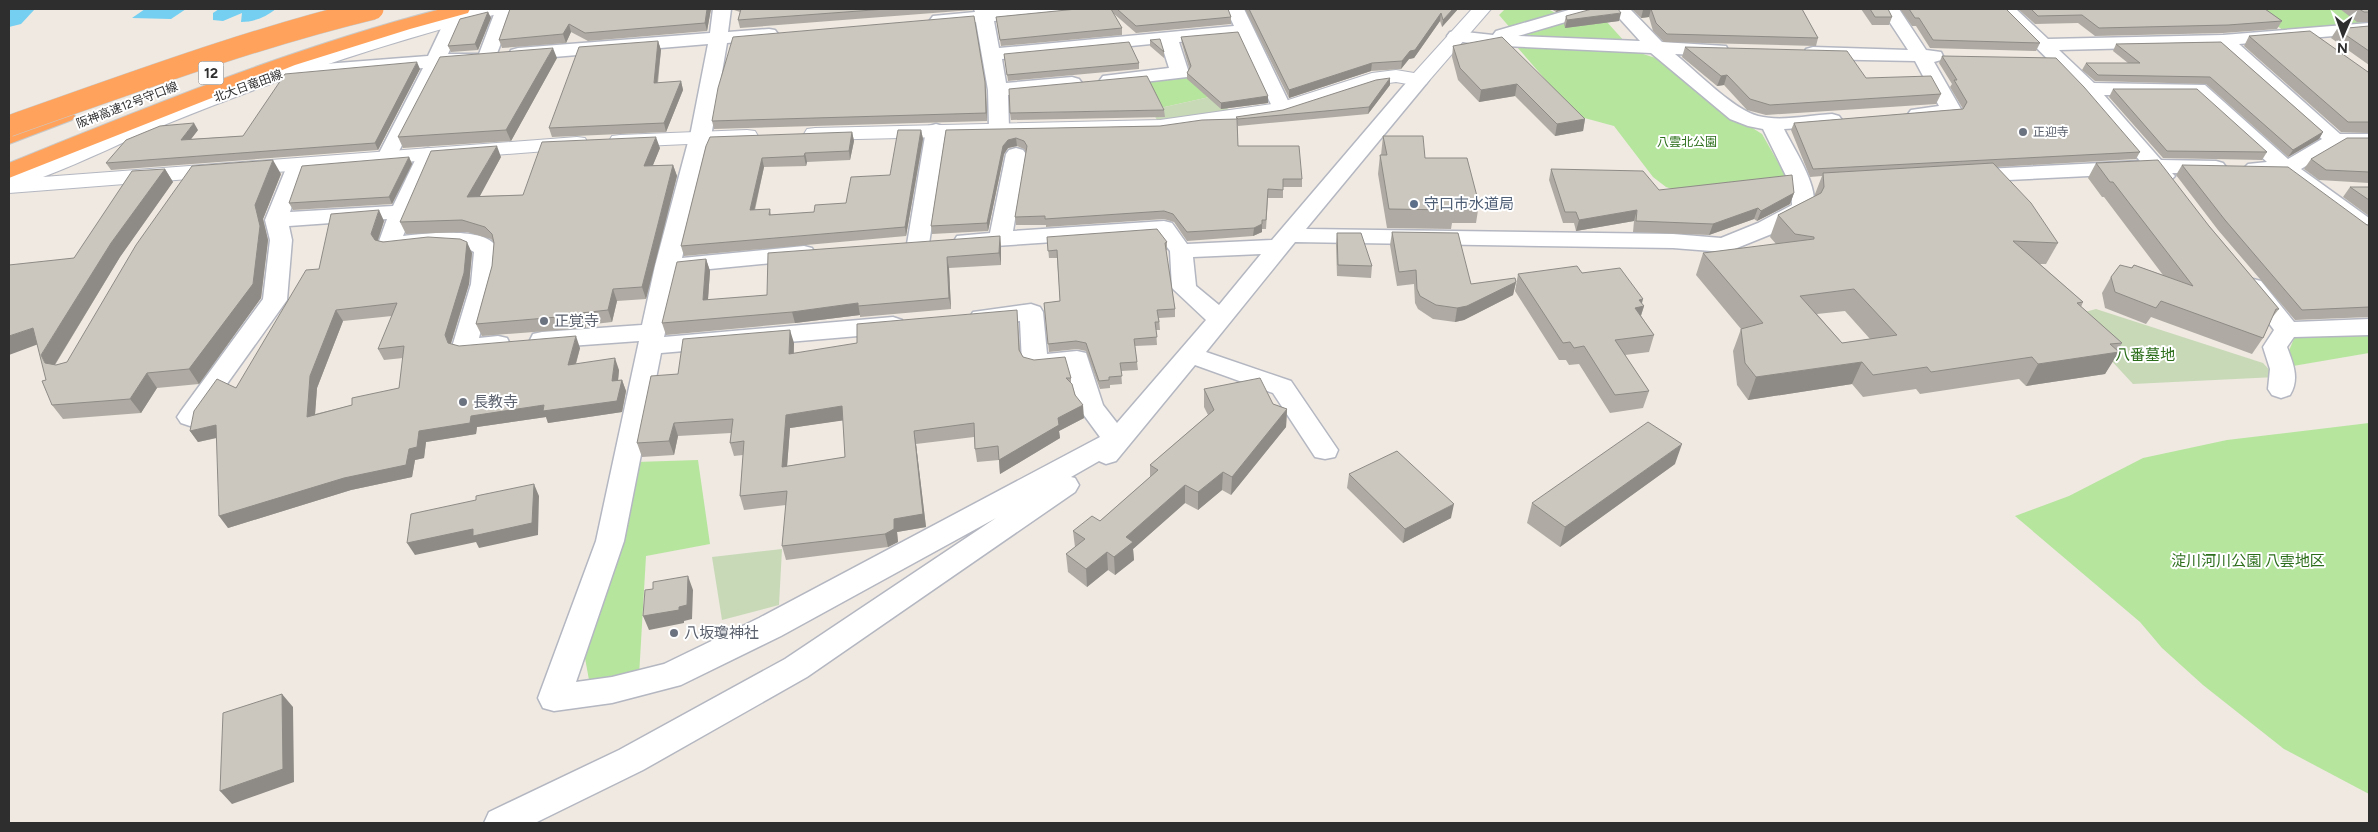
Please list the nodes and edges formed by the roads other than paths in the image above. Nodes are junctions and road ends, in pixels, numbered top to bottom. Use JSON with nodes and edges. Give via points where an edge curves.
{"nodes":[{"id":1,"x":350,"y":9,"type":"edge"},
{"id":2,"x":362,"y":9,"type":"edge"},
{"id":3,"x":373,"y":9,"type":"edge"},
{"id":4,"x":378,"y":9,"type":"edge"},
{"id":5,"x":419,"y":9,"type":"edge"},
{"id":6,"x":494,"y":9,"type":"edge"},
{"id":7,"x":505,"y":9,"type":"edge"},
{"id":8,"x":722,"y":9,"type":"edge"},
{"id":9,"x":1071,"y":9,"type":"edge"},
{"id":10,"x":1235,"y":9,"type":"edge"},
{"id":11,"x":1482,"y":9,"type":"edge"},
{"id":12,"x":1590,"y":9,"type":"edge"},
{"id":13,"x":1620,"y":9,"type":"edge"},
{"id":14,"x":1890,"y":9,"type":"edge"},
{"id":15,"x":2006,"y":9,"type":"edge"},
{"id":16,"x":984,"y":12,"type":"edge"},
{"id":17,"x":458,"y":14,"type":"edge"},
{"id":18,"x":922,"y":21,"type":"edge"},
{"id":19,"x":2369,"y":28,"type":"edge"},
{"id":20,"x":1244,"y":30,"type":"junction"},
{"id":21,"x":787,"y":32,"type":"edge"},
{"id":22,"x":2309,"y":34,"type":"junction"},
{"id":23,"x":1456,"y":36,"type":"junction"},
{"id":24,"x":719,"y":38,"type":"junction"},
{"id":25,"x":1169,"y":38,"type":"junction"},
{"id":26,"x":1483,"y":40,"type":"junction"},
{"id":27,"x":2223,"y":40,"type":"junction"},
{"id":28,"x":1658,"y":49,"type":"junction"},
{"id":29,"x":2332,"y":50,"type":"edge"},
{"id":30,"x":1736,"y":51,"type":"edge"},
{"id":31,"x":1795,"y":52,"type":"edge"},
{"id":32,"x":2052,"y":52,"type":"junction"},
{"id":33,"x":992,"y":54,"type":"junction"},
{"id":34,"x":262,"y":56,"type":"junction"},
{"id":35,"x":487,"y":56,"type":"junction"},
{"id":36,"x":1922,"y":56,"type":"junction"},
{"id":37,"x":1951,"y":56,"type":"edge"},
{"id":38,"x":2030,"y":58,"type":"edge"},
{"id":39,"x":435,"y":61,"type":"junction"},
{"id":40,"x":286,"y":73,"type":"junction"},
{"id":41,"x":1419,"y":80,"type":"junction"},
{"id":42,"x":2089,"y":89,"type":"junction"},
{"id":43,"x":998,"y":90,"type":"junction"},
{"id":44,"x":1282,"y":110,"type":"junction"},
{"id":45,"x":1897,"y":115,"type":"edge"},
{"id":46,"x":1850,"y":119,"type":"edge"},
{"id":47,"x":1770,"y":124,"type":"junction"},
{"id":48,"x":9,"y":126,"type":"edge"},
{"id":49,"x":999,"y":128,"type":"junction"},
{"id":50,"x":936,"y":130,"type":"junction"},
{"id":51,"x":9,"y":134,"type":"edge"},
{"id":52,"x":800,"y":135,"type":"edge"},
{"id":53,"x":770,"y":136,"type":"edge"},
{"id":54,"x":700,"y":138,"type":"junction"},
{"id":55,"x":2335,"y":140,"type":"junction"},
{"id":56,"x":2369,"y":140,"type":"edge"},
{"id":57,"x":9,"y":151,"type":"edge"},
{"id":58,"x":428,"y":154,"type":"junction"},
{"id":59,"x":1016,"y":154,"type":"dead end"},
{"id":60,"x":387,"y":156,"type":"junction"},
{"id":61,"x":9,"y":162,"type":"edge"},
{"id":62,"x":296,"y":165,"type":"junction"},
{"id":63,"x":2156,"y":166,"type":"junction"},
{"id":64,"x":2287,"y":169,"type":"junction"},
{"id":65,"x":9,"y":170,"type":"edge"},
{"id":66,"x":192,"y":173,"type":"junction"},
{"id":67,"x":1951,"y":177,"type":"edge"},
{"id":68,"x":9,"y":181,"type":"edge"},
{"id":69,"x":9,"y":186,"type":"edge"},
{"id":70,"x":2317,"y":188,"type":"junction"},
{"id":71,"x":2352,"y":189,"type":"edge"},
{"id":72,"x":176,"y":196,"type":"edge"},
{"id":73,"x":2180,"y":197,"type":"edge"},
{"id":74,"x":401,"y":212,"type":"junction"},
{"id":75,"x":276,"y":220,"type":"junction"},
{"id":76,"x":2369,"y":228,"type":"edge"},
{"id":77,"x":1000,"y":239,"type":"junction"},
{"id":78,"x":1283,"y":241,"type":"junction"},
{"id":79,"x":824,"y":251,"type":"edge"},
{"id":80,"x":1181,"y":251,"type":"junction"},
{"id":81,"x":667,"y":266,"type":"junction"},
{"id":82,"x":2240,"y":270,"type":"edge"},
{"id":83,"x":962,"y":319,"type":"edge"},
{"id":84,"x":1220,"y":319,"type":"junction"},
{"id":85,"x":913,"y":324,"type":"edge"},
{"id":86,"x":2369,"y":327,"type":"edge"},
{"id":87,"x":2287,"y":330,"type":"junction"},
{"id":88,"x":652,"y":339,"type":"junction"},
{"id":89,"x":1190,"y":355,"type":"junction"},
{"id":90,"x":2281,"y":389,"type":"dead end"},
{"id":91,"x":190,"y":417,"type":"dead end"},
{"id":92,"x":1116,"y":440,"type":"junction"},
{"id":93,"x":1325,"y":450,"type":"dead end"},
{"id":94,"x":501,"y":823,"type":"edge"}],
"edges":[{"from":1,"to":51,"type":"highway","bridge":true,"via":[[253,39],[69,105]]},
{"from":2,"to":51,"type":"street","via":[[215,54]]},
{"from":3,"to":48,"type":"highway","bridge":true,"via":[[306,25],[208,56]]},
{"from":4,"to":51,"type":"highway","name":"阪神高速12号守口線","bridge":true,"via":[[214,60]]},
{"from":5,"to":34,"type":"highway","name":"阪神高速12号守口線","number":"12"},
{"from":6,"to":17,"type":"street","name":"北大日竜田線"},
{"from":7,"to":35,"type":"street"},
{"from":8,"to":24,"type":"street"},
{"from":9,"to":16,"type":"street"},
{"from":10,"to":20,"type":"street"},
{"from":11,"to":23,"type":"street"},
{"from":12,"to":26,"type":"street"},
{"from":13,"to":28,"type":"street"},
{"from":14,"to":36,"type":"street"},
{"from":15,"to":32,"type":"street"},
{"from":16,"to":18,"type":"street"},
{"from":16,"to":33,"type":"street"},
{"from":17,"to":39,"type":"street"},
{"from":17,"to":40,"type":"street","name":"北大日竜田線"},
{"from":17,"to":65,"type":"highway","via":[[304,55]]},
{"from":19,"to":22,"type":"street"},
{"from":20,"to":25,"type":"street"},
{"from":20,"to":44,"type":"street"},
{"from":21,"to":24,"type":"street"},
{"from":22,"to":27,"type":"street"},
{"from":22,"to":29,"type":"street"},
{"from":23,"to":26,"type":"street"},
{"from":23,"to":41,"type":"street"},
{"from":24,"to":35,"type":"street"},
{"from":24,"to":54,"type":"street"},
{"from":25,"to":33,"type":"street"},
{"from":25,"to":43,"type":"street","via":[[1180,73]]},
{"from":26,"to":28,"type":"street"},
{"from":27,"to":32,"type":"street"},
{"from":27,"to":55,"type":"street"},
{"from":28,"to":30,"type":"street"},
{"from":28,"to":47,"type":"street","via":[[1738,116]]},
{"from":31,"to":36,"type":"street"},
{"from":32,"to":38,"type":"street"},
{"from":32,"to":42,"type":"street"},
{"from":33,"to":43,"type":"street"},
{"from":34,"to":57,"type":"highway","name":"阪神高速12号守口線","number":"12"},
{"from":34,"to":61,"type":"highway"},
{"from":35,"to":39,"type":"street"},
{"from":36,"to":37,"type":"street"},
{"from":36,"to":45,"type":"street","via":[[1952,111]]},
{"from":39,"to":40,"type":"street"},
{"from":39,"to":60,"type":"street"},
{"from":40,"to":68,"type":"street","name":"北大日竜田線","via":[[160,119]]},
{"from":41,"to":44,"type":"street","via":[[1396,76],[1372,79]]},
{"from":41,"to":78,"type":"street"},
{"from":42,"to":63,"type":"street"},
{"from":42,"to":64,"type":"street","via":[[2198,89]]},
{"from":43,"to":49,"type":"street"},
{"from":44,"to":49,"type":"street","via":[[1160,126]]},
{"from":46,"to":47,"type":"street"},
{"from":47,"to":78,"type":"street","via":[[1811,185],[1803,208],[1766,228],[1724,244],[1664,240]]},
{"from":49,"to":50,"type":"street"},
{"from":50,"to":52,"type":"street"},
{"from":50,"to":77,"type":"street","via":[[925,244]]},
{"from":53,"to":54,"type":"street"},
{"from":54,"to":58,"type":"street"},
{"from":54,"to":81,"type":"street"},
{"from":55,"to":56,"type":"street"},
{"from":55,"to":64,"type":"street"},
{"from":58,"to":60,"type":"street"},
{"from":58,"to":74,"type":"street"},
{"from":59,"to":77,"type":"street"},
{"from":60,"to":62,"type":"street"},
{"from":62,"to":66,"type":"street"},
{"from":62,"to":75,"type":"street"},
{"from":63,"to":64,"type":"street"},
{"from":63,"to":67,"type":"street"},
{"from":63,"to":73,"type":"street"},
{"from":64,"to":70,"type":"street"},
{"from":66,"to":69,"type":"street"},
{"from":66,"to":72,"type":"street"},
{"from":70,"to":71,"type":"street"},
{"from":70,"to":76,"type":"street"},
{"from":74,"to":75,"type":"street"},
{"from":74,"to":88,"type":"street","via":[[389,244],[462,239],[478,242],[486,249],[483,284],[464,347]]},
{"from":75,"to":91,"type":"street","via":[[282,240],[275,300]]},
{"from":77,"to":80,"type":"street","via":[[1164,228]]},
{"from":78,"to":80,"type":"street"},
{"from":78,"to":84,"type":"street"},
{"from":79,"to":81,"type":"street"},
{"from":80,"to":84,"type":"street","via":[[1184,288]]},
{"from":81,"to":88,"type":"street"},
{"from":82,"to":87,"type":"street"},
{"from":83,"to":92,"type":"street","via":[[1031,312],[1036,363],[1077,359],[1091,407]]},
{"from":84,"to":89,"type":"street"},
{"from":85,"to":88,"type":"street"},
{"from":86,"to":87,"type":"street"},
{"from":87,"to":90,"type":"street","via":[[2275,347],[2283,369]]},
{"from":88,"to":92,"type":"street","via":[[610,541],[554,698],[612,690],[670,676],[770,627]]},
{"from":89,"to":92,"type":"street"},
{"from":89,"to":93,"type":"street","via":[[1282,387]]},
{"from":92,"to":94,"type":"street","via":[[1100,461],[796,668],[631,760]]}]}
